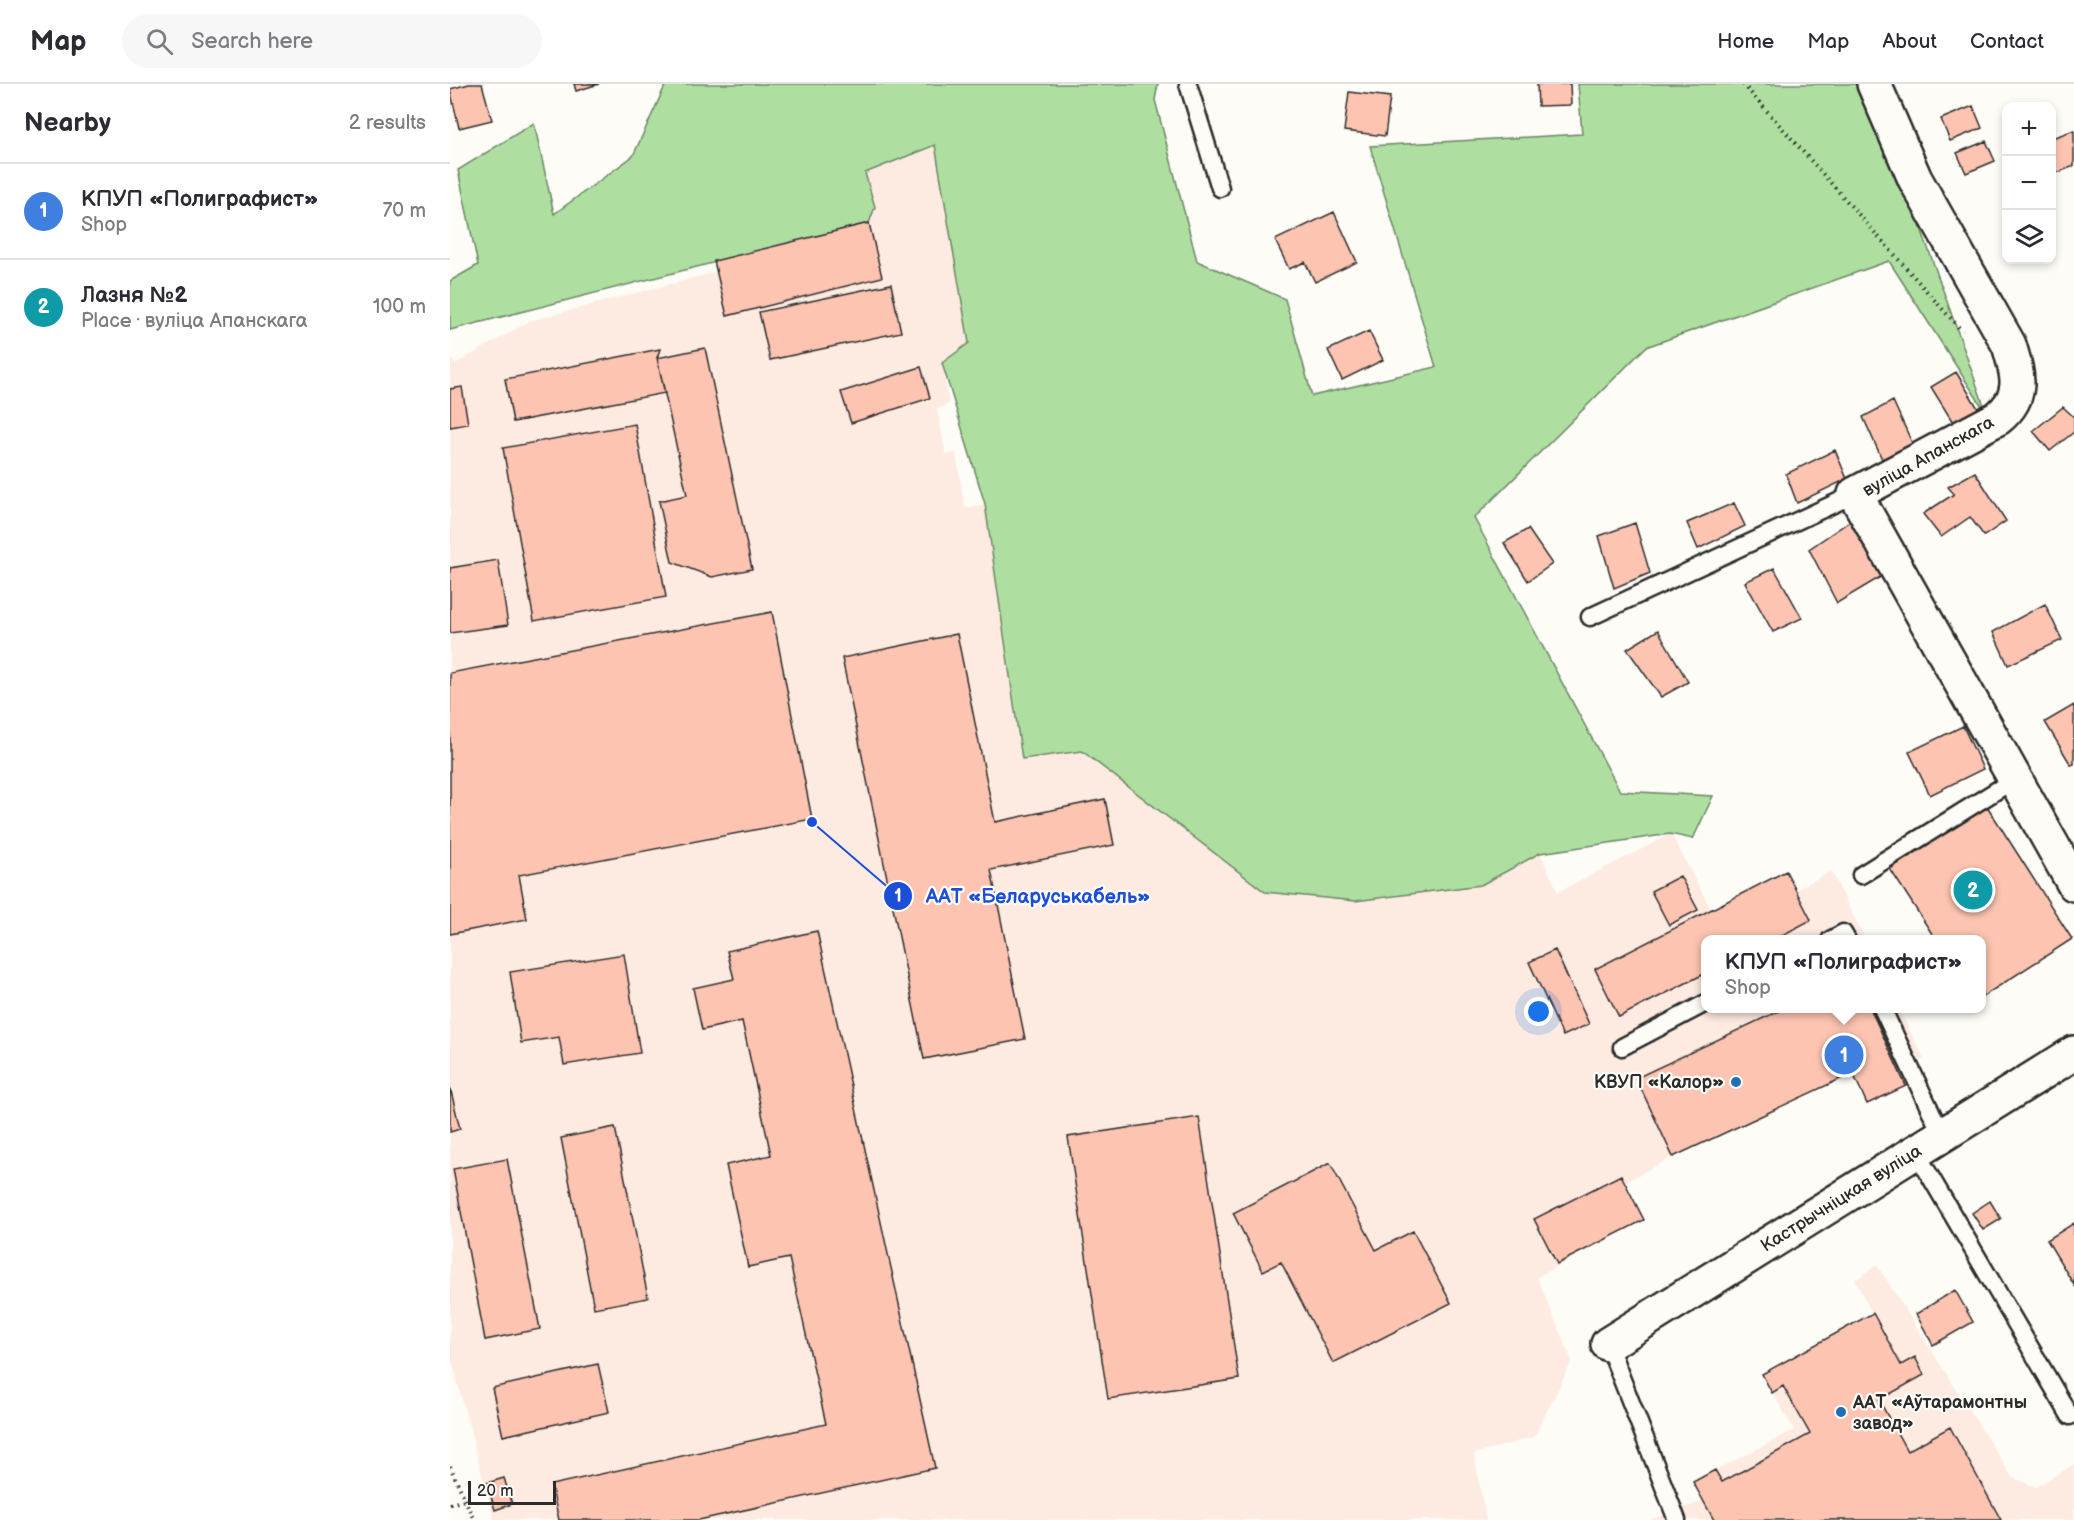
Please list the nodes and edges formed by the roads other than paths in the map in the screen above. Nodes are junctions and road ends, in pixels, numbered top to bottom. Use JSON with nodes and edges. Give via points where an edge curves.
{"nodes":[{"id":1,"x":1188,"y":84,"type":"edge"},
{"id":2,"x":1874,"y":84,"type":"edge"},
{"id":3,"x":1220,"y":188,"type":"dead end"},
{"id":4,"x":1856,"y":494,"type":"junction"},
{"id":5,"x":1590,"y":617,"type":"dead end"},
{"id":6,"x":2015,"y":779,"type":"junction"},
{"id":7,"x":1861,"y":875,"type":"dead end"},
{"id":8,"x":2074,"y":884,"type":"edge"},
{"id":9,"x":1701,"y":1006,"type":"edge"},
{"id":10,"x":1884,"y":1013,"type":"edge"},
{"id":11,"x":1622,"y":1047,"type":"dead end"},
{"id":12,"x":2074,"y":1053,"type":"edge"},
{"id":13,"x":1929,"y":1143,"type":"junction"},
{"id":14,"x":1608,"y":1344,"type":"joint"},
{"id":15,"x":2070,"y":1416,"type":"dead end"},
{"id":16,"x":1677,"y":1520,"type":"edge"}],
"edges":[{"from":1,"to":3,"type":"lane"},
{"from":2,"to":4,"type":"street","name":"вуліца Апанскага","via":[[1915,179],[2009,345],[2017,372],[2017,392],[2010,408],[1998,418]]},
{"from":4,"to":5,"type":"lane"},
{"from":4,"to":6,"type":"street","name":"вуліца Апанскага"},
{"from":6,"to":7,"type":"lane"},
{"from":6,"to":8,"type":"street","name":"вуліца Апанскага"},
{"from":9,"to":11,"type":"lane"},
{"from":10,"to":13,"type":"lane"},
{"from":12,"to":13,"type":"street","name":"Кастрычніцкая вуліца"},
{"from":13,"to":14,"type":"street","name":"Кастрычніцкая вуліца"},
{"from":13,"to":15,"type":"lane"},
{"from":14,"to":16,"type":"lane"}]}
